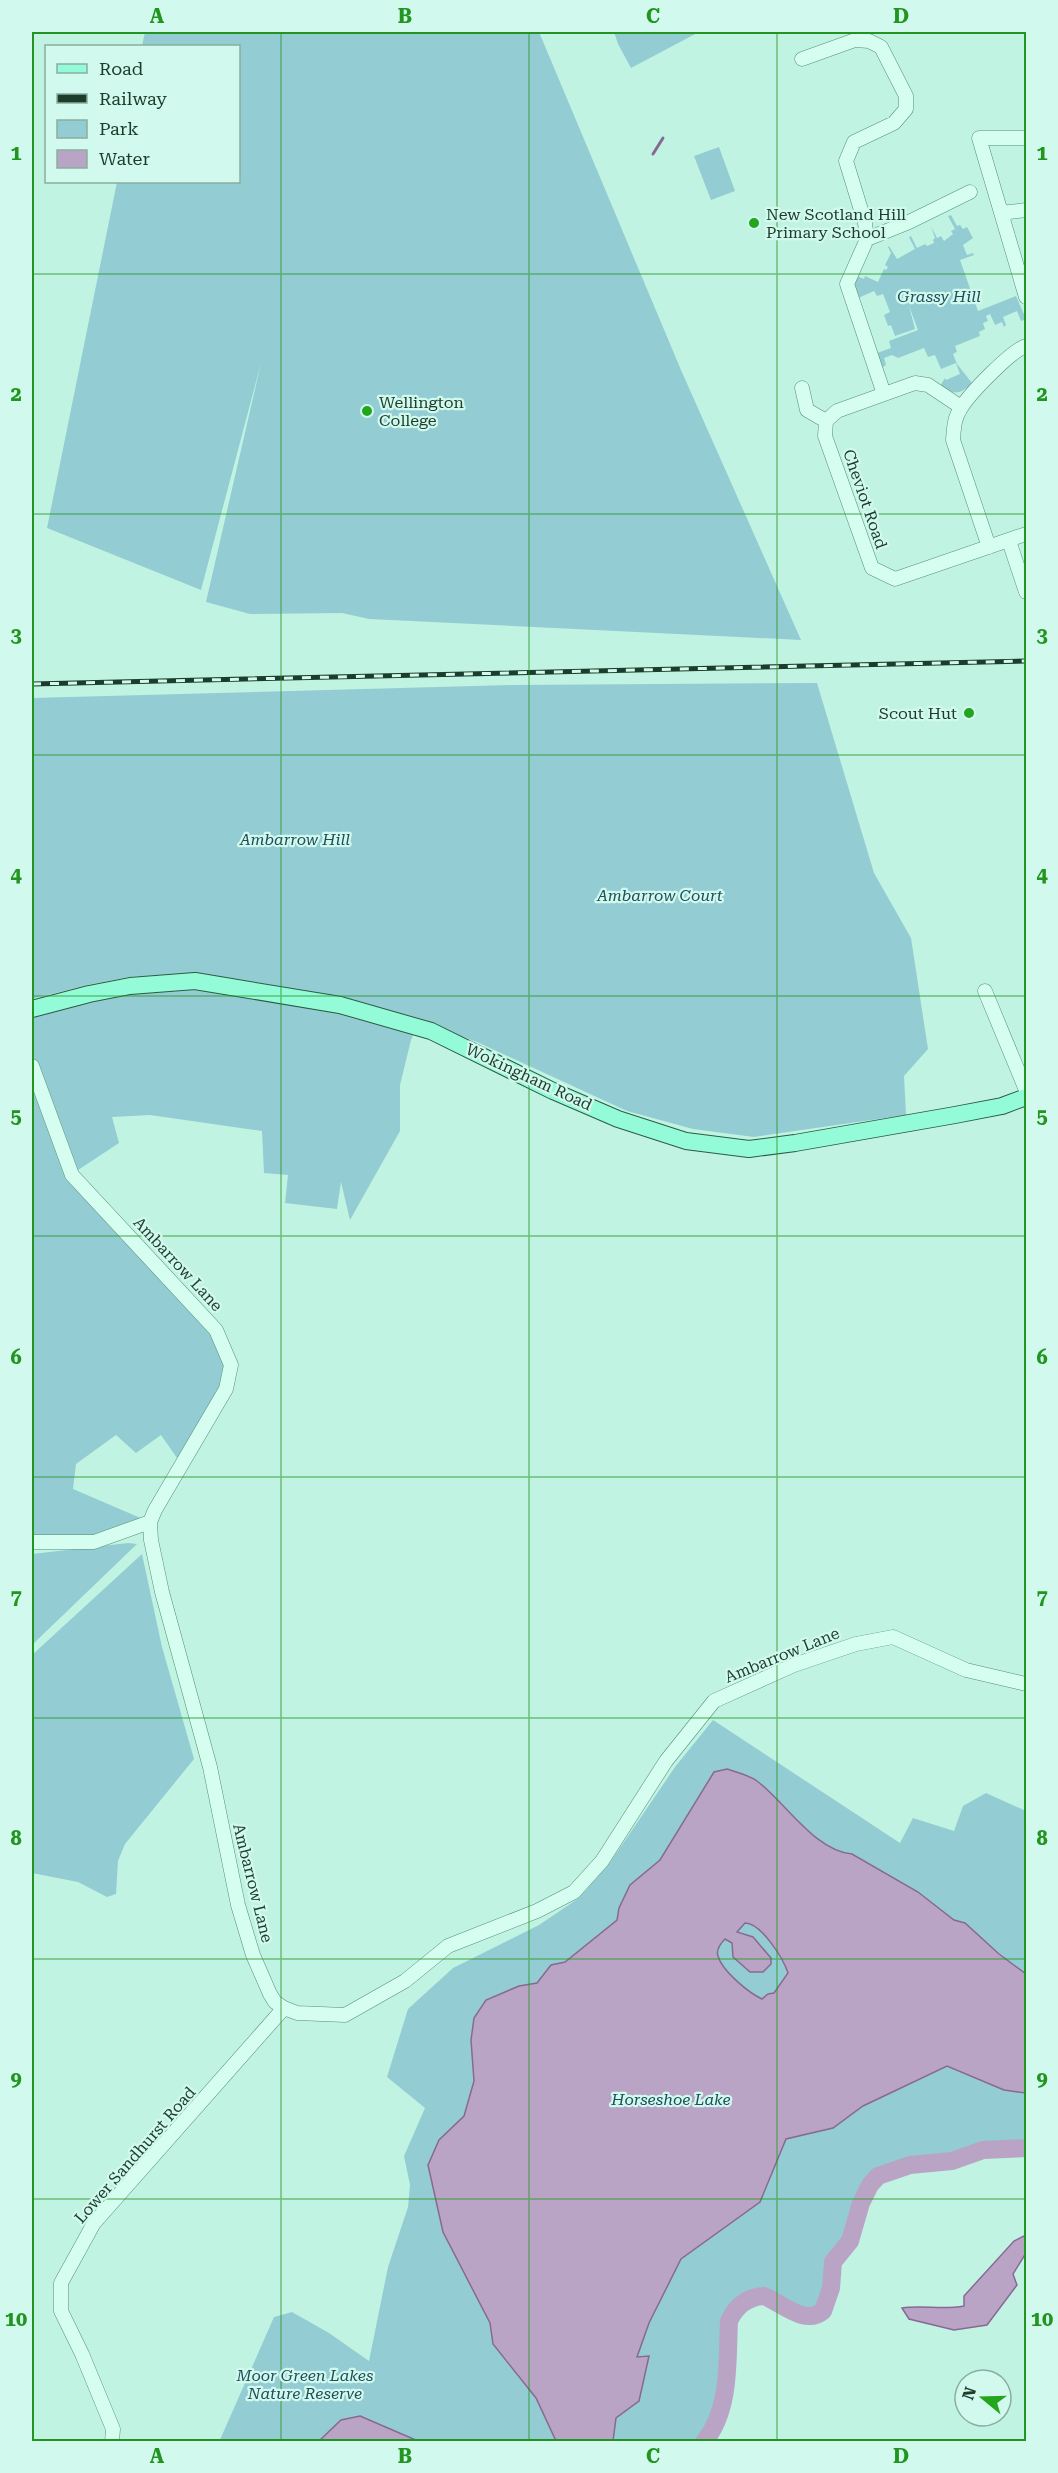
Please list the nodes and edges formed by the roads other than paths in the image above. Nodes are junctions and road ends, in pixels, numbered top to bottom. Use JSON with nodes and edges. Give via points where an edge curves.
{"nodes":[{"id":1,"x":802,"y":59,"type":"dead end"},
{"id":2,"x":1026,"y":138,"type":"edge"},
{"id":3,"x":970,"y":192,"type":"dead end"},
{"id":4,"x":1026,"y":210,"type":"edge"},
{"id":5,"x":1002,"y":213,"type":"junction"},
{"id":6,"x":867,"y":239,"type":"junction"},
{"id":7,"x":1026,"y":297,"type":"edge"},
{"id":8,"x":1026,"y":346,"type":"edge"},
{"id":9,"x":802,"y":388,"type":"dead end"},
{"id":10,"x":884,"y":394,"type":"junction"},
{"id":11,"x":961,"y":407,"type":"junction"},
{"id":12,"x":826,"y":420,"type":"junction"},
{"id":13,"x":1026,"y":534,"type":"edge"},
{"id":14,"x":1009,"y":541,"type":"junction"},
{"id":15,"x":989,"y":547,"type":"junction"},
{"id":16,"x":1026,"y":592,"type":"edge"},
{"id":17,"x":985,"y":991,"type":"dead end"},
{"id":18,"x":32,"y":1009,"type":"edge"},
{"id":19,"x":32,"y":1066,"type":"edge"},
{"id":20,"x":1026,"y":1090,"type":"edge"},
{"id":21,"x":1026,"y":1097,"type":"edge"},
{"id":22,"x":150,"y":1522,"type":"junction"},
{"id":23,"x":32,"y":1542,"type":"edge"},
{"id":24,"x":1026,"y":1684,"type":"edge"},
{"id":25,"x":284,"y":2008,"type":"junction"},
{"id":26,"x":112,"y":2442,"type":"edge"}],
"edges":[{"from":1,"to":6,"type":"street","via":[[855,40],[869,41],[881,47],[906,96],[906,109],[894,123],[854,142],[846,161]]},
{"from":2,"to":5,"type":"street","via":[[979,138]]},
{"from":3,"to":6,"type":"street"},
{"from":4,"to":5,"type":"street"},
{"from":5,"to":7,"type":"street"},
{"from":6,"to":10,"type":"street","via":[[848,284]]},
{"from":8,"to":11,"type":"street","via":[[1012,353]]},
{"from":9,"to":12,"type":"street","via":[[807,410]]},
{"from":10,"to":11,"type":"street","via":[[915,383],[928,385]]},
{"from":10,"to":12,"type":"street","via":[[837,411]]},
{"from":11,"to":15,"type":"street","via":[[954,421],[953,440]]},
{"from":12,"to":15,"type":"street","name":"Cheviot Road","via":[[825,436],[872,568],[895,579]]},
{"from":13,"to":14,"type":"street","name":"Cheviot Road"},
{"from":14,"to":15,"type":"street","name":"Cheviot Road"},
{"from":14,"to":16,"type":"street"},
{"from":17,"to":20,"type":"street"},
{"from":18,"to":21,"type":"main road","name":"Wokingham Road","via":[[130,986],[195,981],[340,1005],[431,1031],[618,1119],[686,1141],[749,1149],[955,1115]]},
{"from":19,"to":22,"type":"street","name":"Ambarrow Lane","via":[[72,1175],[216,1330],[231,1365],[226,1389]]},
{"from":22,"to":23,"type":"street","via":[[94,1542]]},
{"from":22,"to":25,"type":"street","name":"Ambarrow Lane","via":[[168,1619],[210,1767],[238,1905],[264,1982],[275,2002]]},
{"from":24,"to":25,"type":"street","name":"Ambarrow Lane","via":[[966,1670],[893,1637],[856,1644],[794,1665],[714,1701],[666,1761],[602,1861],[573,1892],[537,1911],[448,1946],[405,1982],[345,2015],[306,2014]]},
{"from":25,"to":26,"type":"street","name":"Lower Sandhurst Road","via":[[94,2223],[61,2283],[61,2312],[113,2428]]}]}
